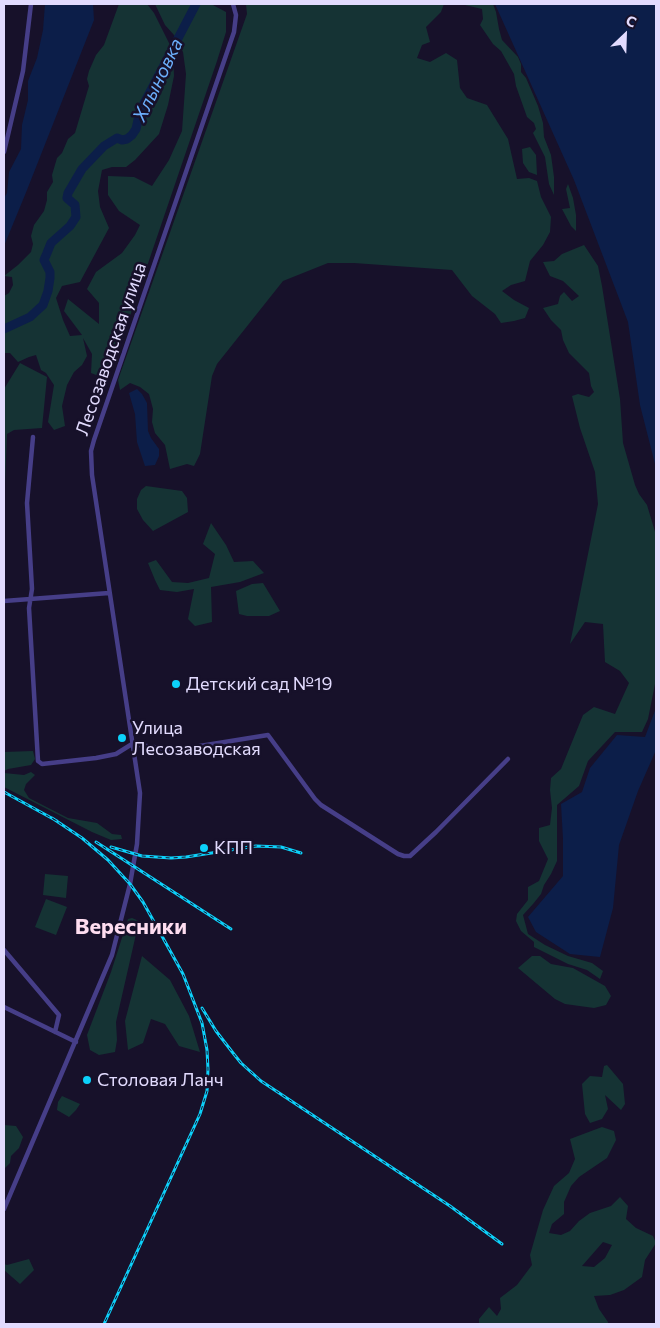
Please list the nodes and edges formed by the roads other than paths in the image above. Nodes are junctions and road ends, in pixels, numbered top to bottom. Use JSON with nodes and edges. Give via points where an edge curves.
{"nodes":[{"id":1,"x":31,"y":4,"type":"edge"},
{"id":2,"x":233,"y":4,"type":"edge"},
{"id":3,"x":4,"y":152,"type":"edge"},
{"id":4,"x":33,"y":437,"type":"dead end"},
{"id":5,"x":109,"y":593,"type":"junction"},
{"id":6,"x":30,"y":599,"type":"junction"},
{"id":7,"x":4,"y":601,"type":"edge"},
{"id":8,"x":132,"y":744,"type":"junction"},
{"id":9,"x":508,"y":759,"type":"dead end"},
{"id":10,"x":4,"y":950,"type":"edge"},
{"id":11,"x":4,"y":1007,"type":"edge"},
{"id":12,"x":55,"y":1032,"type":"junction"},
{"id":13,"x":76,"y":1042,"type":"junction"},
{"id":14,"x":4,"y":1209,"type":"edge"}],
"edges":[{"from":1,"to":3,"type":"street","via":[[23,71]]},
{"from":2,"to":5,"type":"street","name":"Лесозаводская улица","via":[[236,15],[234,32],[92,446],[92,476]]},
{"from":4,"to":6,"type":"street","via":[[27,503]]},
{"from":5,"to":6,"type":"street"},
{"from":5,"to":8,"type":"street","name":"Лесозаводская улица"},
{"from":6,"to":7,"type":"street"},
{"from":6,"to":8,"type":"street","via":[[38,761],[42,764],[96,758],[116,754]]},
{"from":8,"to":9,"type":"street","via":[[174,750],[268,735],[321,805],[404,856],[410,856],[436,832]]},
{"from":8,"to":13,"type":"street","name":"Лесозаводская улица","via":[[140,794],[137,844],[130,884],[112,956]]},
{"from":10,"to":12,"type":"street","via":[[59,1016]]},
{"from":11,"to":12,"type":"street"},
{"from":12,"to":13,"type":"street"},
{"from":13,"to":14,"type":"street","name":"Лесозаводская улица"}]}
